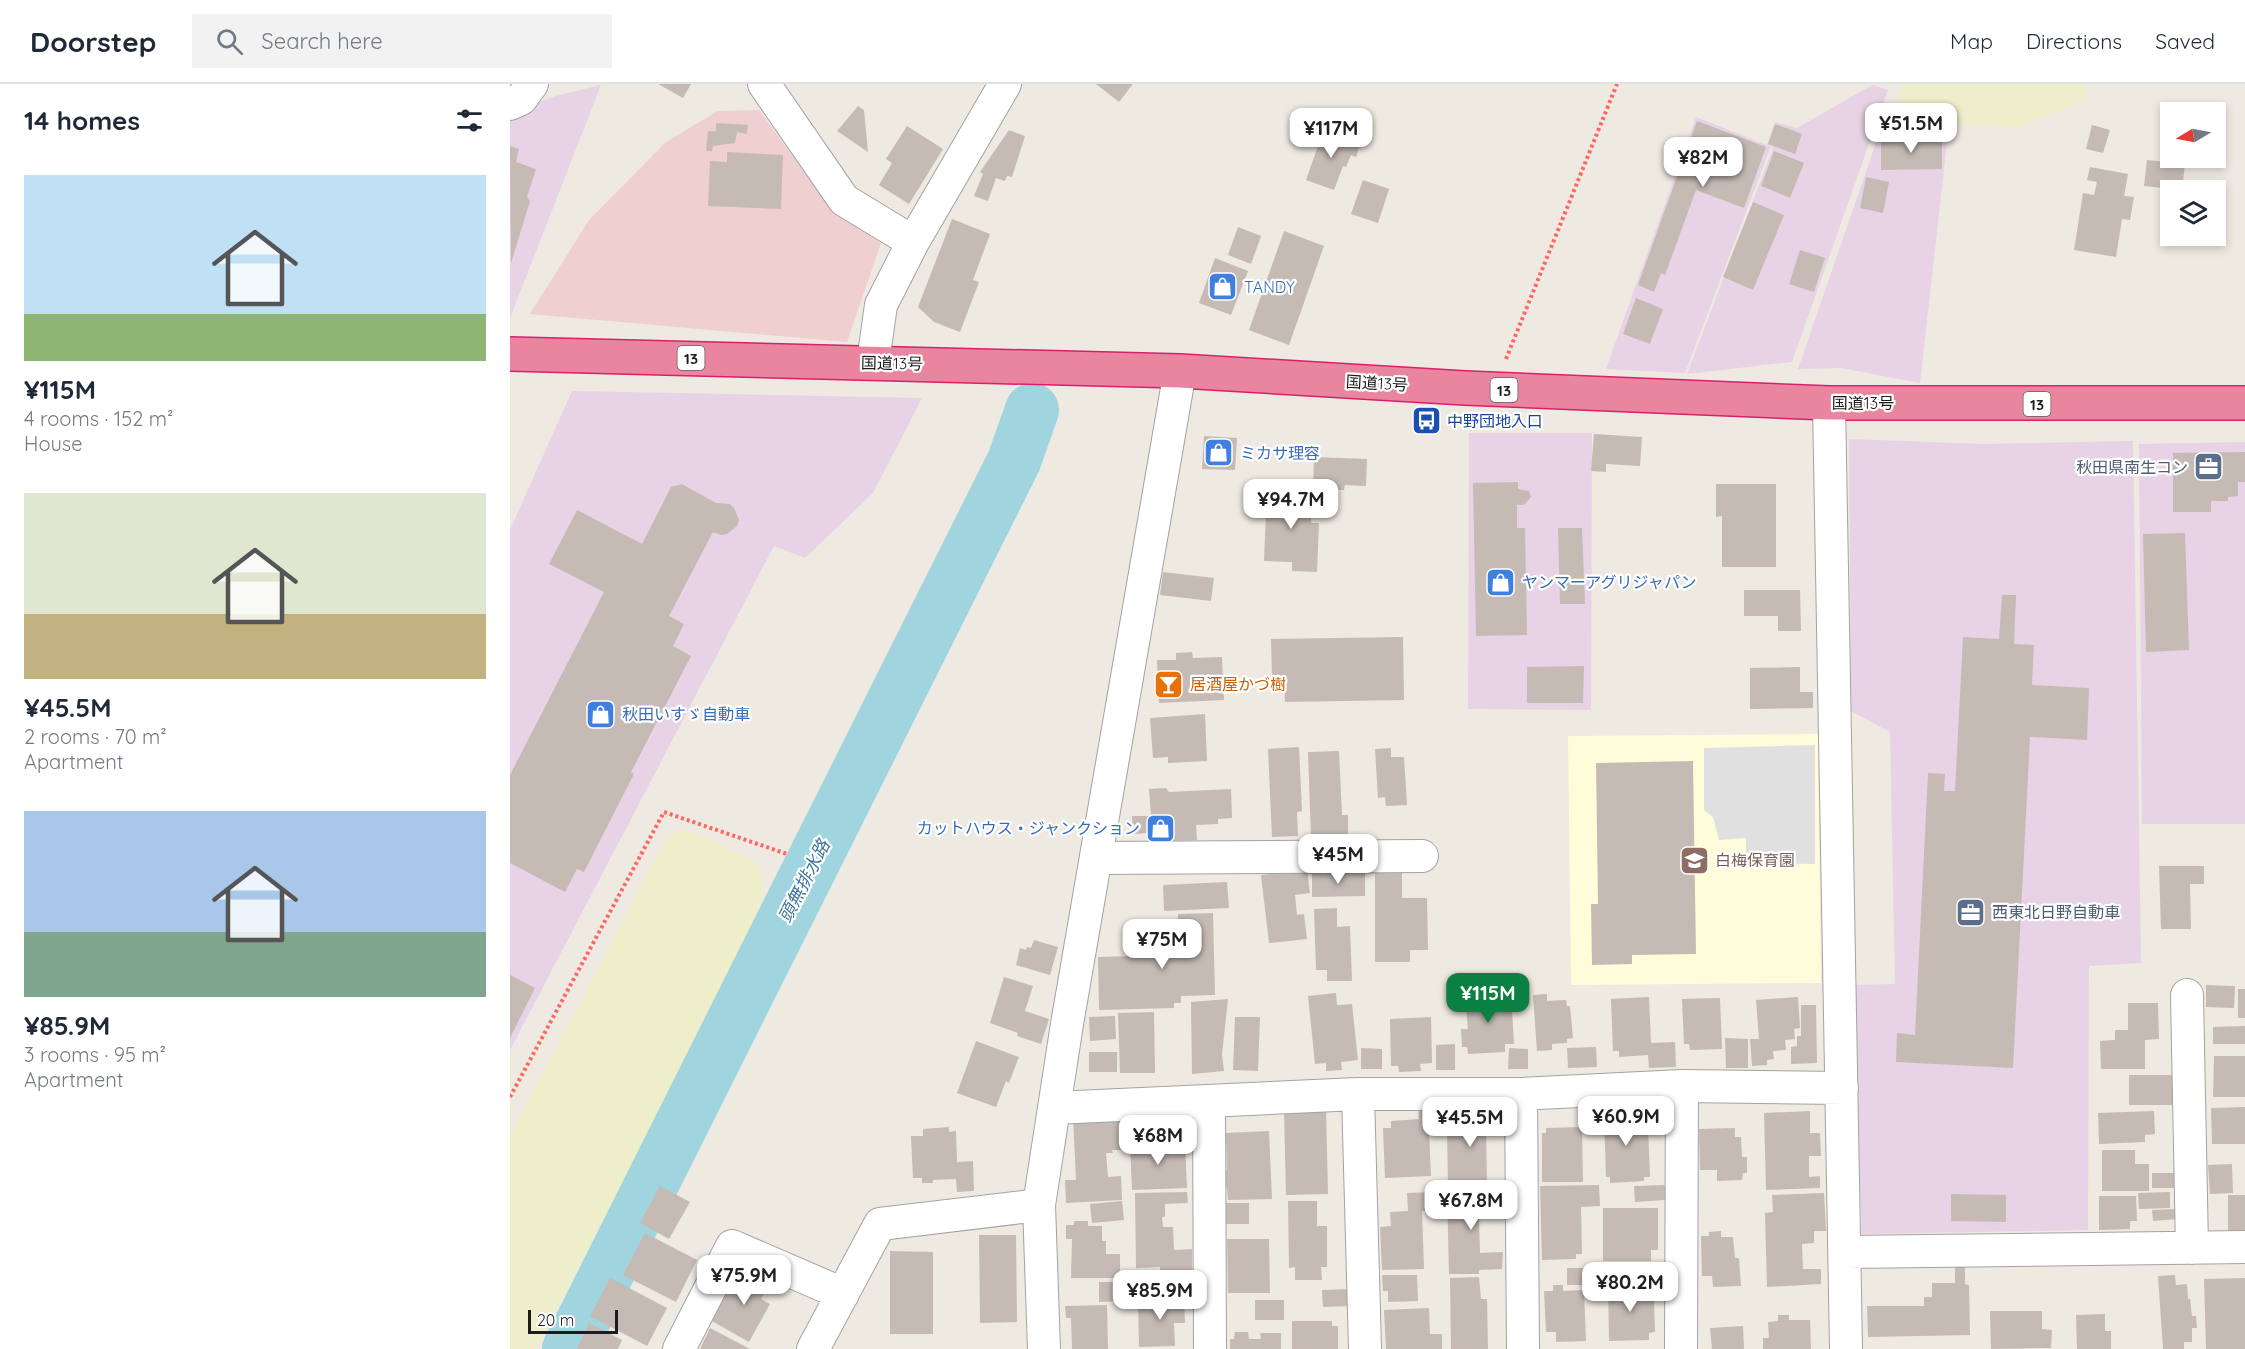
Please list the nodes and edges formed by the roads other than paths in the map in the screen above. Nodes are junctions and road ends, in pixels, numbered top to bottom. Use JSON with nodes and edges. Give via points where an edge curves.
{"nodes":[{"id":1,"x":532,"y":84,"type":"edge"},
{"id":2,"x":764,"y":84,"type":"edge"},
{"id":3,"x":1005,"y":84,"type":"edge"},
{"id":4,"x":510,"y":104,"type":"edge"},
{"id":5,"x":913,"y":242,"type":"junction"},
{"id":6,"x":510,"y":354,"type":"edge"},
{"id":7,"x":873,"y":362,"type":"junction"},
{"id":8,"x":1180,"y":371,"type":"junction"},
{"id":9,"x":1829,"y":403,"type":"junction"},
{"id":10,"x":2245,"y":403,"type":"edge"},
{"id":11,"x":1422,"y":856,"type":"dead end"},
{"id":12,"x":1096,"y":858,"type":"junction"},
{"id":13,"x":2187,"y":995,"type":"dead end"},
{"id":14,"x":1683,"y":1086,"type":"junction"},
{"id":15,"x":1842,"y":1088,"type":"junction"},
{"id":16,"x":1358,"y":1094,"type":"junction"},
{"id":17,"x":1521,"y":1094,"type":"junction"},
{"id":18,"x":1209,"y":1101,"type":"junction"},
{"id":19,"x":1054,"y":1108,"type":"junction"},
{"id":20,"x":1039,"y":1205,"type":"junction"},
{"id":21,"x":2245,"y":1247,"type":"edge"},
{"id":22,"x":2192,"y":1248,"type":"junction"},
{"id":23,"x":1846,"y":1252,"type":"junction"},
{"id":24,"x":843,"y":1294,"type":"junction"},
{"id":25,"x":679,"y":1349,"type":"edge"},
{"id":26,"x":813,"y":1349,"type":"edge"},
{"id":27,"x":1044,"y":1349,"type":"edge"},
{"id":28,"x":1210,"y":1349,"type":"edge"},
{"id":29,"x":1365,"y":1349,"type":"edge"},
{"id":30,"x":1523,"y":1349,"type":"edge"},
{"id":31,"x":1681,"y":1349,"type":"edge"},
{"id":32,"x":1846,"y":1349,"type":"edge"}],
"edges":[{"from":1,"to":4,"type":"street","via":[[521,99]]},
{"from":2,"to":5,"type":"street","via":[[844,200]]},
{"from":3,"to":5,"type":"street"},
{"from":5,"to":7,"type":"street","via":[[881,305]]},
{"from":6,"to":7,"type":"highway","name":"国道13号","number":"13"},
{"from":7,"to":8,"type":"highway","name":"国道13号","number":"13"},
{"from":8,"to":9,"type":"highway","name":"国道13号","number":"13"},
{"from":8,"to":12,"type":"street"},
{"from":9,"to":10,"type":"highway","name":"国道13号","number":"13"},
{"from":9,"to":15,"type":"street"},
{"from":11,"to":12,"type":"street"},
{"from":12,"to":19,"type":"street"},
{"from":13,"to":22,"type":"street"},
{"from":14,"to":15,"type":"street"},
{"from":14,"to":17,"type":"street"},
{"from":14,"to":31,"type":"street"},
{"from":15,"to":23,"type":"street"},
{"from":16,"to":17,"type":"street"},
{"from":16,"to":18,"type":"street"},
{"from":16,"to":29,"type":"street"},
{"from":17,"to":30,"type":"street"},
{"from":18,"to":19,"type":"street"},
{"from":18,"to":28,"type":"street"},
{"from":19,"to":20,"type":"street"},
{"from":20,"to":24,"type":"street","via":[[880,1224]]},
{"from":20,"to":27,"type":"street"},
{"from":21,"to":22,"type":"street"},
{"from":22,"to":23,"type":"street"},
{"from":23,"to":32,"type":"street"},
{"from":24,"to":25,"type":"street","via":[[732,1246]]},
{"from":24,"to":26,"type":"street"}]}
